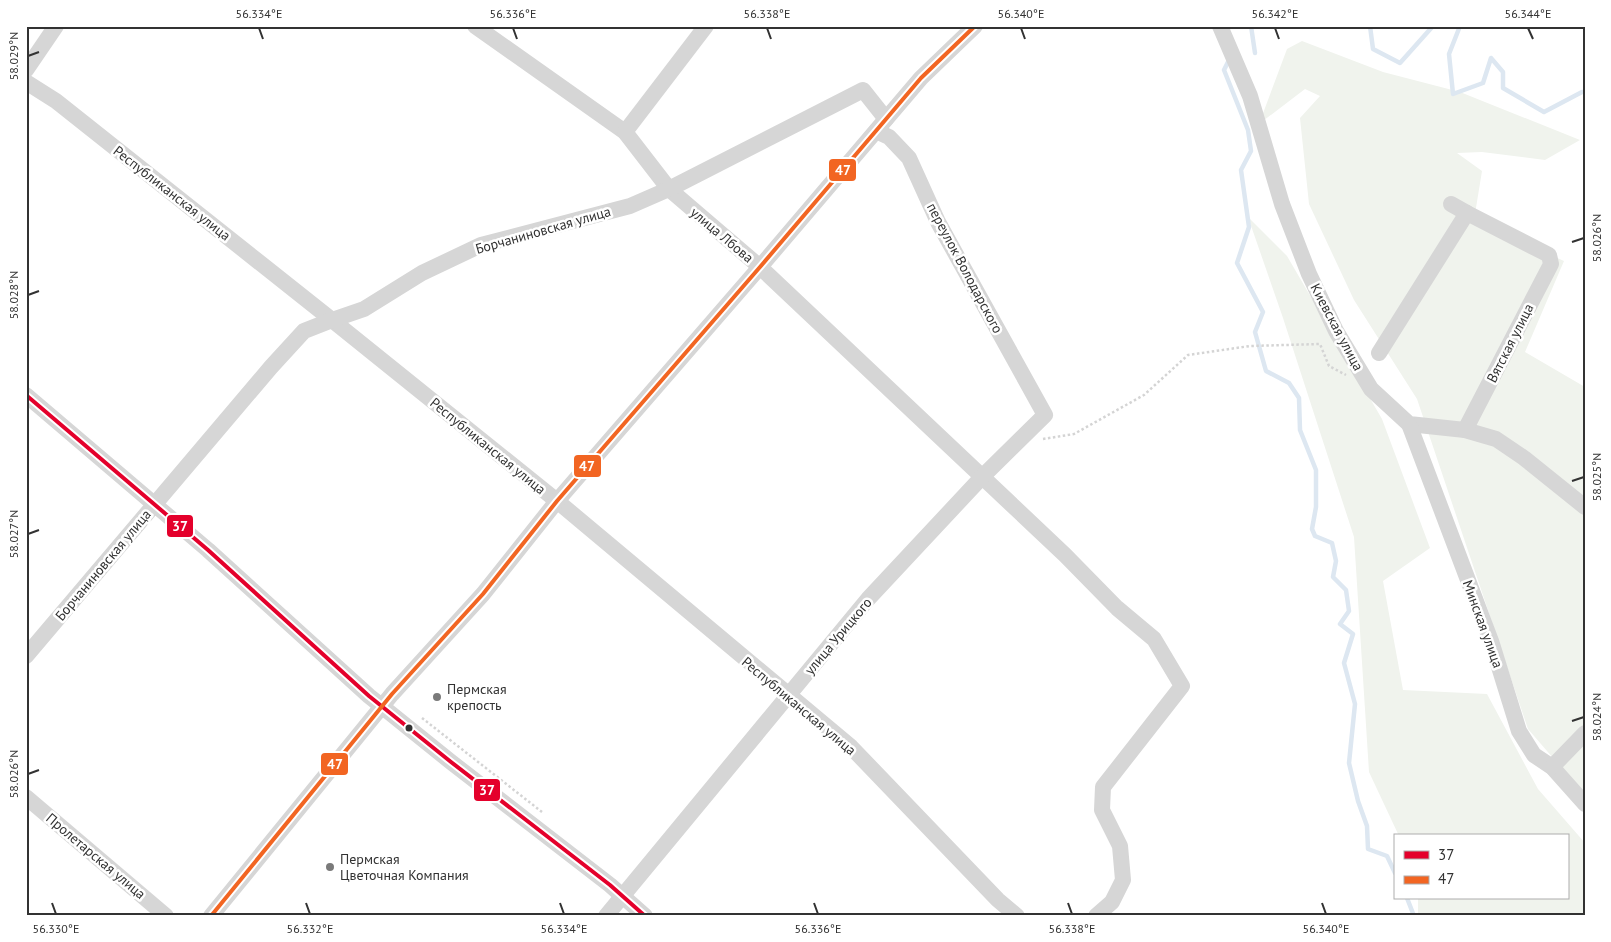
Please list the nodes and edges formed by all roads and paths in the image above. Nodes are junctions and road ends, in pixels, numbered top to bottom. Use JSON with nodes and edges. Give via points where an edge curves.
{"nodes":[{"id":1,"x":56,"y":26,"type":"edge"},
{"id":2,"x":475,"y":26,"type":"edge"},
{"id":3,"x":706,"y":26,"type":"edge"},
{"id":4,"x":975,"y":26,"type":"edge"},
{"id":5,"x":1220,"y":26,"type":"edge"},
{"id":6,"x":26,"y":70,"type":"edge"},
{"id":7,"x":26,"y":82,"type":"edge"},
{"id":8,"x":881,"y":125,"type":"junction"},
{"id":9,"x":625,"y":132,"type":"junction"},
{"id":10,"x":669,"y":189,"type":"junction"},
{"id":11,"x":1450,"y":204,"type":"dead end"},
{"id":12,"x":1467,"y":213,"type":"junction"},
{"id":13,"x":760,"y":267,"type":"junction"},
{"id":14,"x":332,"y":320,"type":"junction"},
{"id":15,"x":1379,"y":353,"type":"dead end"},
{"id":16,"x":1346,"y":376,"type":"dead end"},
{"id":17,"x":26,"y":395,"type":"edge"},
{"id":18,"x":1045,"y":415,"type":"joint"},
{"id":19,"x":1409,"y":424,"type":"junction"},
{"id":20,"x":1465,"y":430,"type":"junction"},
{"id":21,"x":1017,"y":443,"type":"junction"},
{"id":22,"x":982,"y":477,"type":"junction"},
{"id":23,"x":557,"y":501,"type":"junction"},
{"id":24,"x":154,"y":504,"type":"junction"},
{"id":25,"x":1585,"y":507,"type":"edge"},
{"id":26,"x":26,"y":656,"type":"edge"},
{"id":27,"x":788,"y":696,"type":"junction"},
{"id":28,"x":383,"y":707,"type":"junction"},
{"id":29,"x":1585,"y":733,"type":"edge"},
{"id":30,"x":1552,"y":767,"type":"junction"},
{"id":31,"x":26,"y":796,"type":"edge"},
{"id":32,"x":1585,"y":804,"type":"edge"},
{"id":33,"x":623,"y":895,"type":"junction"},
{"id":34,"x":166,"y":916,"type":"edge"},
{"id":35,"x":211,"y":916,"type":"edge"},
{"id":36,"x":606,"y":916,"type":"edge"},
{"id":37,"x":645,"y":916,"type":"edge"},
{"id":38,"x":1018,"y":916,"type":"edge"},
{"id":39,"x":1096,"y":916,"type":"edge"}],
"edges":[{"from":1,"to":6,"type":"street"},
{"from":2,"to":9,"type":"street","name":"улица Лбова"},
{"from":3,"to":9,"type":"street"},
{"from":4,"to":8,"type":"street","via":[[921,78]]},
{"from":5,"to":19,"type":"street","name":"Киевская улица","via":[[1250,96],[1282,204],[1309,274],[1336,331],[1371,389]]},
{"from":7,"to":14,"type":"street","name":"Республиканская улица","via":[[56,101]]},
{"from":8,"to":10,"type":"street","name":"Борчаниновская улица","via":[[863,90]]},
{"from":8,"to":13,"type":"street"},
{"from":8,"to":18,"type":"street","name":"переулок Володарского","via":[[909,158],[938,222]]},
{"from":9,"to":10,"type":"street","name":"улица Лбова"},
{"from":10,"to":13,"type":"street","name":"улица Лбова"},
{"from":10,"to":14,"type":"street","name":"Борчаниновская улица","via":[[630,206],[481,245],[422,273],[364,309]]},
{"from":11,"to":12,"type":"street"},
{"from":12,"to":15,"type":"street"},
{"from":12,"to":20,"type":"street","name":"Вятская улица","via":[[1549,255],[1551,264]]},
{"from":13,"to":22,"type":"street","name":"улица Лбова"},
{"from":13,"to":23,"type":"street"},
{"from":14,"to":23,"type":"street","name":"Республиканская улица"},
{"from":14,"to":24,"type":"street","name":"Борчаниновская улица","via":[[304,331]]},
{"from":16,"to":21,"type":"path","via":[[1329,366],[1320,344],[1250,346],[1188,355],[1144,395],[1074,434]]},
{"from":17,"to":24,"type":"street"},
{"from":18,"to":21,"type":"street","name":"улица Урицкого"},
{"from":19,"to":20,"type":"street"},
{"from":19,"to":30,"type":"street","name":"Минская улица","via":[[1490,641],[1519,731],[1534,755]]},
{"from":20,"to":25,"type":"street","via":[[1496,440],[1517,453]]},
{"from":21,"to":22,"type":"street","name":"улица Урицкого"},
{"from":22,"to":27,"type":"street","name":"улица Урицкого","via":[[868,599]]},
{"from":22,"to":39,"type":"street","name":"улица Лбова","via":[[1117,608],[1154,639],[1182,686],[1103,787],[1102,810],[1120,846],[1123,880],[1112,902]]},
{"from":23,"to":27,"type":"street","name":"Республиканская улица"},
{"from":23,"to":28,"type":"street","via":[[483,594]]},
{"from":24,"to":26,"type":"street","name":"Борчаниновская улица"},
{"from":24,"to":28,"type":"street"},
{"from":27,"to":33,"type":"street","name":"улица Урицкого"},
{"from":27,"to":38,"type":"street","name":"Республиканская улица","via":[[851,747],[998,900]]},
{"from":28,"to":33,"type":"street"},
{"from":28,"to":35,"type":"street"},
{"from":29,"to":30,"type":"street"},
{"from":30,"to":32,"type":"street","name":"Минская улица"},
{"from":31,"to":34,"type":"street","name":"Пролетарская улица"},
{"from":33,"to":36,"type":"street","name":"улица Урицкого"},
{"from":33,"to":37,"type":"street"}]}
